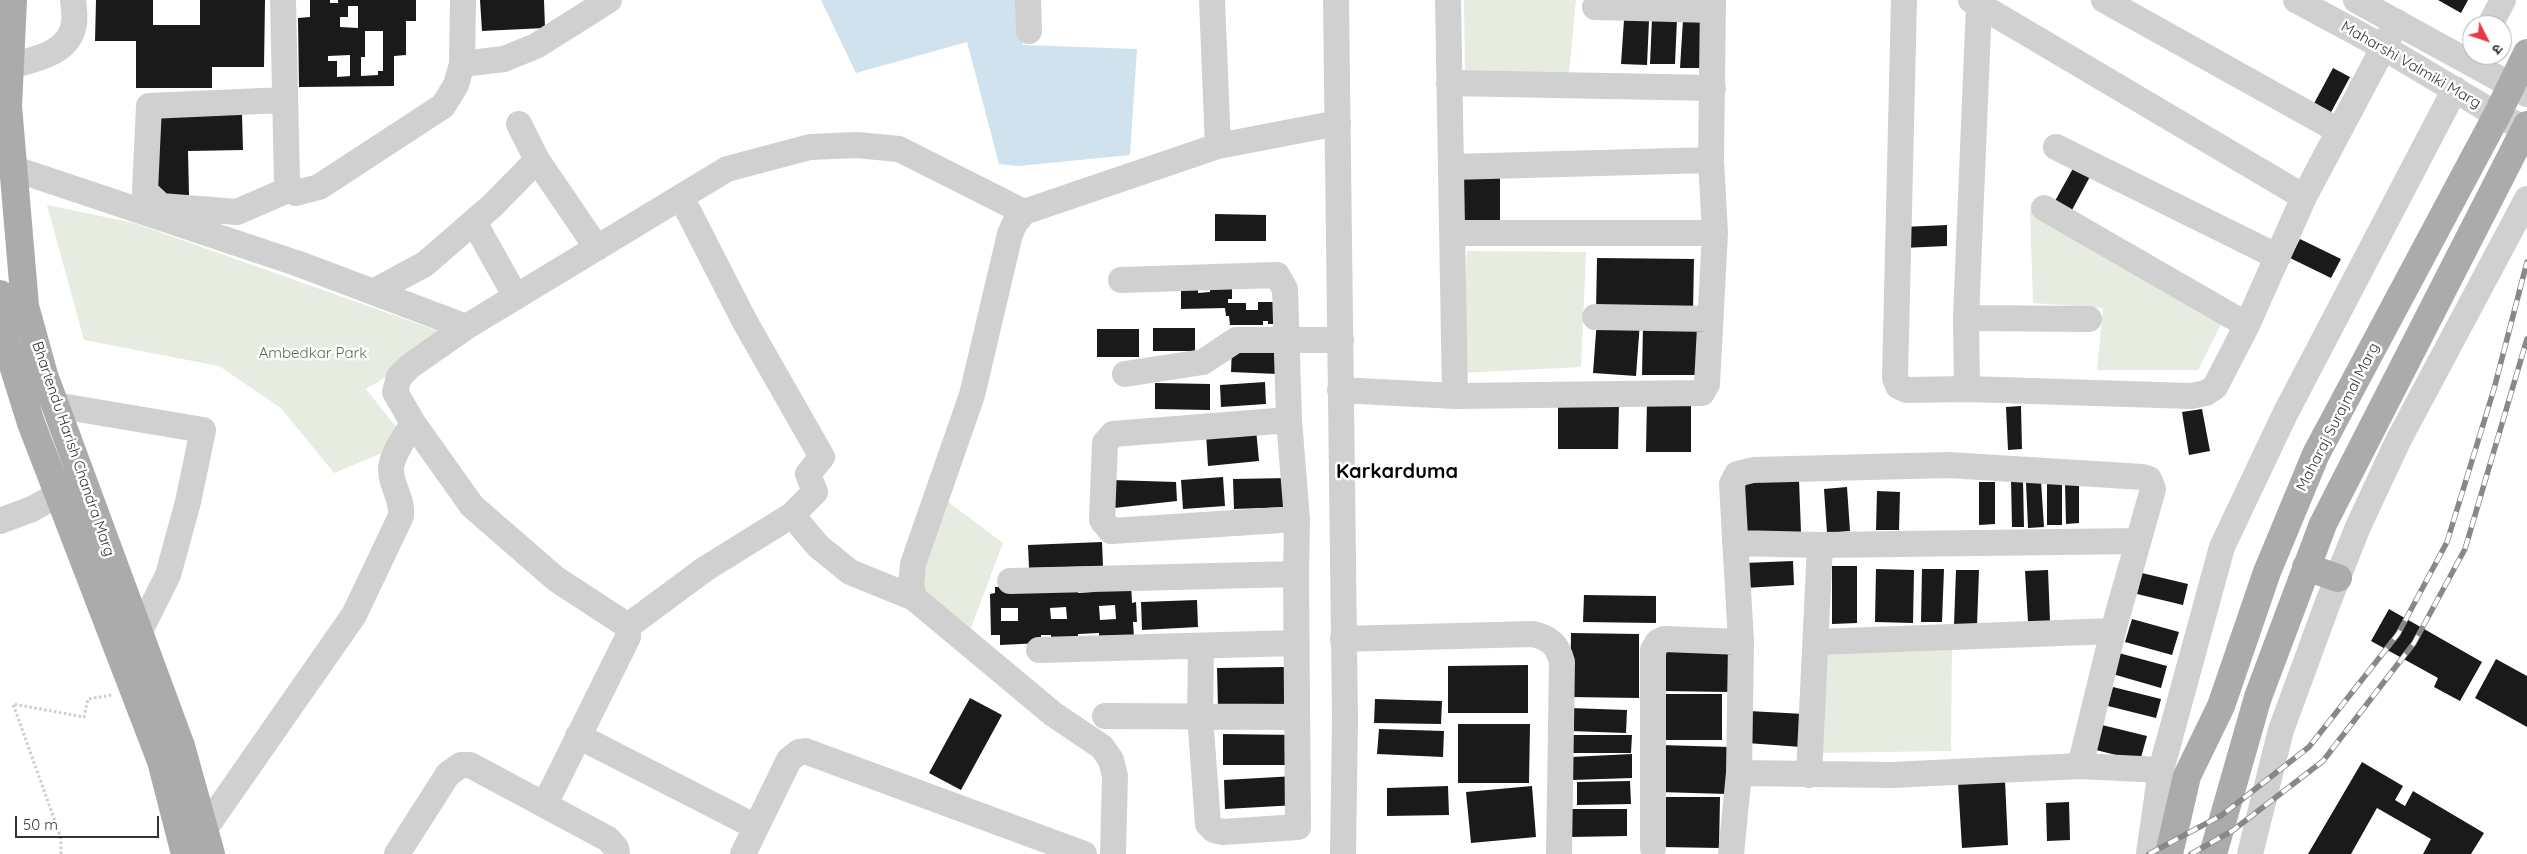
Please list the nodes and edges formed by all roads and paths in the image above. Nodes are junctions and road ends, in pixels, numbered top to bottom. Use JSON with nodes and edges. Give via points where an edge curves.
{"nodes":[{"id":1,"x":13,"y":0,"type":"edge"},
{"id":2,"x":73,"y":0,"type":"edge"},
{"id":3,"x":283,"y":0,"type":"edge"},
{"id":4,"x":463,"y":0,"type":"edge"},
{"id":5,"x":609,"y":0,"type":"edge"},
{"id":6,"x":1028,"y":0,"type":"edge"},
{"id":7,"x":1212,"y":0,"type":"edge"},
{"id":8,"x":1336,"y":0,"type":"edge"},
{"id":9,"x":1448,"y":0,"type":"edge"},
{"id":10,"x":1904,"y":0,"type":"edge"},
{"id":11,"x":2104,"y":0,"type":"edge"},
{"id":12,"x":2296,"y":0,"type":"edge"},
{"id":13,"x":2356,"y":0,"type":"edge"},
{"id":14,"x":2504,"y":0,"type":"edge"},
{"id":15,"x":1975,"y":2,"type":"edge"},
{"id":16,"x":1713,"y":5,"type":"edge"},
{"id":17,"x":1595,"y":7,"type":"dead end"},
{"id":18,"x":2496,"y":15,"type":"edge"},
{"id":19,"x":2397,"y":22,"type":"junction"},
{"id":20,"x":1029,"y":31,"type":"dead end"},
{"id":21,"x":2383,"y":47,"type":"junction"},
{"id":22,"x":2462,"y":53,"type":"edge"},
{"id":23,"x":2527,"y":54,"type":"edge"},
{"id":24,"x":462,"y":64,"type":"junction"},
{"id":25,"x":2482,"y":65,"type":"edge"},
{"id":26,"x":11,"y":66,"type":"junction"},
{"id":27,"x":1449,"y":83,"type":"junction"},
{"id":28,"x":1713,"y":88,"type":"junction"},
{"id":29,"x":2454,"y":89,"type":"junction"},
{"id":30,"x":2519,"y":90,"type":"edge"},
{"id":31,"x":284,"y":100,"type":"junction"},
{"id":32,"x":2497,"y":114,"type":"junction"},
{"id":33,"x":1338,"y":123,"type":"junction"},
{"id":34,"x":519,"y":124,"type":"dead end"},
{"id":35,"x":2526,"y":127,"type":"edge"},
{"id":36,"x":2339,"y":131,"type":"junction"},
{"id":37,"x":1218,"y":146,"type":"junction"},
{"id":38,"x":2056,"y":147,"type":"dead end"},
{"id":39,"x":536,"y":160,"type":"junction"},
{"id":40,"x":1711,"y":160,"type":"junction"},
{"id":41,"x":1451,"y":167,"type":"junction"},
{"id":42,"x":14,"y":169,"type":"junction"},
{"id":43,"x":290,"y":189,"type":"junction"},
{"id":44,"x":2304,"y":196,"type":"junction"},
{"id":45,"x":681,"y":197,"type":"junction"},
{"id":46,"x":2527,"y":199,"type":"edge"},
{"id":47,"x":2044,"y":208,"type":"dead end"},
{"id":48,"x":1024,"y":212,"type":"junction"},
{"id":49,"x":474,"y":222,"type":"junction"},
{"id":50,"x":1452,"y":233,"type":"junction"},
{"id":51,"x":1715,"y":233,"type":"junction"},
{"id":52,"x":597,"y":248,"type":"junction"},
{"id":53,"x":2278,"y":257,"type":"junction"},
{"id":54,"x":1122,"y":280,"type":"dead end"},
{"id":55,"x":373,"y":292,"type":"junction"},
{"id":56,"x":516,"y":297,"type":"junction"},
{"id":57,"x":7,"y":304,"type":"edge"},
{"id":58,"x":1595,"y":317,"type":"dead end"},
{"id":59,"x":1966,"y":318,"type":"junction"},
{"id":60,"x":1710,"y":319,"type":"junction"},
{"id":61,"x":2089,"y":319,"type":"dead end"},
{"id":62,"x":2247,"y":325,"type":"junction"},
{"id":63,"x":466,"y":327,"type":"junction"},
{"id":64,"x":1286,"y":340,"type":"junction"},
{"id":65,"x":1341,"y":340,"type":"junction"},
{"id":66,"x":1125,"y":374,"type":"dead end"},
{"id":67,"x":1968,"y":389,"type":"junction"},
{"id":68,"x":1340,"y":390,"type":"junction"},
{"id":69,"x":1455,"y":396,"type":"junction"},
{"id":70,"x":55,"y":405,"type":"junction"},
{"id":71,"x":1289,"y":420,"type":"junction"},
{"id":72,"x":413,"y":423,"type":"junction"},
{"id":73,"x":59,"y":494,"type":"junction"},
{"id":74,"x":792,"y":515,"type":"junction"},
{"id":75,"x":1297,"y":519,"type":"junction"},
{"id":76,"x":0,"y":521,"type":"edge"},
{"id":77,"x":2138,"y":541,"type":"junction"},
{"id":78,"x":1735,"y":543,"type":"junction"},
{"id":79,"x":1820,"y":545,"type":"junction"},
{"id":80,"x":2306,"y":567,"type":"junction"},
{"id":81,"x":1296,"y":574,"type":"junction"},
{"id":82,"x":2338,"y":578,"type":"junction"},
{"id":83,"x":1010,"y":581,"type":"dead end"},
{"id":84,"x":914,"y":598,"type":"junction"},
{"id":85,"x":628,"y":626,"type":"junction"},
{"id":86,"x":2113,"y":631,"type":"junction"},
{"id":87,"x":139,"y":633,"type":"junction"},
{"id":88,"x":1343,"y":639,"type":"junction"},
{"id":89,"x":1741,"y":642,"type":"junction"},
{"id":90,"x":1817,"y":642,"type":"junction"},
{"id":91,"x":1296,"y":643,"type":"junction"},
{"id":92,"x":1200,"y":647,"type":"junction"},
{"id":93,"x":1039,"y":650,"type":"dead end"},
{"id":94,"x":134,"y":691,"type":"junction"},
{"id":95,"x":1105,"y":716,"type":"dead end"},
{"id":96,"x":1200,"y":716,"type":"junction"},
{"id":97,"x":1297,"y":716,"type":"junction"},
{"id":98,"x":578,"y":736,"type":"junction"},
{"id":99,"x":2080,"y":766,"type":"junction"},
{"id":100,"x":2161,"y":770,"type":"junction"},
{"id":101,"x":1739,"y":773,"type":"junction"},
{"id":102,"x":1809,"y":775,"type":"junction"},
{"id":103,"x":545,"y":804,"type":"junction"},
{"id":104,"x":756,"y":827,"type":"junction"},
{"id":105,"x":207,"y":842,"type":"edge"},
{"id":106,"x":1653,"y":848,"type":"dead end"},
{"id":107,"x":61,"y":854,"type":"edge"},
{"id":108,"x":184,"y":854,"type":"edge"},
{"id":109,"x":397,"y":854,"type":"edge"},
{"id":110,"x":617,"y":854,"type":"edge"},
{"id":111,"x":743,"y":854,"type":"edge"},
{"id":112,"x":1084,"y":854,"type":"edge"},
{"id":113,"x":1113,"y":854,"type":"edge"},
{"id":114,"x":1343,"y":854,"type":"edge"},
{"id":115,"x":1559,"y":854,"type":"edge"},
{"id":116,"x":1732,"y":854,"type":"edge"},
{"id":117,"x":2149,"y":854,"type":"edge"},
{"id":118,"x":2169,"y":854,"type":"edge"},
{"id":119,"x":2213,"y":854,"type":"edge"},
{"id":120,"x":2250,"y":854,"type":"edge"}],
"edges":[{"from":1,"to":26,"type":"main road","name":"Bhartendu Harish Chandra Marg"},
{"from":2,"to":26,"type":"street","via":[[74,24],[70,36],[58,50]]},
{"from":3,"to":31,"type":"street"},
{"from":4,"to":24,"type":"street"},
{"from":5,"to":24,"type":"street","via":[[536,46],[504,59]]},
{"from":6,"to":20,"type":"street"},
{"from":7,"to":37,"type":"street"},
{"from":8,"to":33,"type":"street"},
{"from":9,"to":27,"type":"street"},
{"from":10,"to":67,"type":"street","via":[[1895,378],[1898,386],[1907,390]]},
{"from":11,"to":36,"type":"street"},
{"from":12,"to":21,"type":"street","name":"Maharshi Valmiki Marg"},
{"from":13,"to":19,"type":"street","name":"Maharshi Valmiki Marg"},
{"from":14,"to":18,"type":"street"},
{"from":15,"to":44,"type":"street"},
{"from":15,"to":59,"type":"street"},
{"from":16,"to":17,"type":"street"},
{"from":16,"to":28,"type":"street"},
{"from":19,"to":21,"type":"street"},
{"from":19,"to":22,"type":"street","name":"Maharshi Valmiki Marg"},
{"from":21,"to":29,"type":"street","name":"Maharshi Valmiki Marg"},
{"from":21,"to":36,"type":"street"},
{"from":23,"to":30,"type":"main road","name":"Maharaj Surajmal Marg"},
{"from":24,"to":43,"type":"street","via":[[456,85],[443,106],[319,187],[296,192]]},
{"from":25,"to":30,"type":"street","name":"Maharshi Valmiki Marg"},
{"from":26,"to":42,"type":"main road","name":"Bhartendu Harish Chandra Marg","via":[[8,106]]},
{"from":27,"to":28,"type":"street"},
{"from":27,"to":41,"type":"street"},
{"from":28,"to":40,"type":"street"},
{"from":29,"to":32,"type":"street","name":"Maharshi Valmiki Marg"},
{"from":29,"to":100,"type":"street","via":[[2285,414],[2222,547]]},
{"from":30,"to":32,"type":"main road","name":"Maharaj Surajmal Marg"},
{"from":31,"to":43,"type":"street","via":[[287,182]]},
{"from":31,"to":43,"type":"street","via":[[150,106],[145,191],[161,206],[237,212]]},
{"from":32,"to":35,"type":"street","name":"Maharshi Valmiki Marg"},
{"from":32,"to":118,"type":"main road","name":"Maharaj Surajmal Marg","via":[[2316,454],[2267,572],[2221,706],[2187,776]]},
{"from":33,"to":37,"type":"street"},
{"from":33,"to":65,"type":"street"},
{"from":34,"to":39,"type":"street"},
{"from":35,"to":80,"type":"main road","via":[[2323,524]]},
{"from":36,"to":44,"type":"street"},
{"from":37,"to":48,"type":"street"},
{"from":38,"to":53,"type":"street"},
{"from":39,"to":49,"type":"street"},
{"from":39,"to":52,"type":"street"},
{"from":40,"to":41,"type":"street"},
{"from":40,"to":51,"type":"street"},
{"from":41,"to":50,"type":"street"},
{"from":42,"to":55,"type":"street","via":[[299,264]]},
{"from":42,"to":57,"type":"main road","name":"Bhartendu Harish Chandra Marg"},
{"from":44,"to":53,"type":"street"},
{"from":45,"to":48,"type":"street","via":[[727,168],[810,147],[856,145],[899,149]]},
{"from":45,"to":52,"type":"street"},
{"from":45,"to":74,"type":"street","via":[[822,457],[808,474],[816,492]]},
{"from":46,"to":82,"type":"street","via":[[2398,441]]},
{"from":47,"to":62,"type":"street"},
{"from":48,"to":84,"type":"street","via":[[1010,234],[972,395],[913,564],[911,585]]},
{"from":49,"to":55,"type":"street","via":[[425,264]]},
{"from":49,"to":56,"type":"street"},
{"from":50,"to":51,"type":"street"},
{"from":50,"to":69,"type":"street"},
{"from":51,"to":60,"type":"street"},
{"from":52,"to":56,"type":"street"},
{"from":53,"to":62,"type":"street"},
{"from":54,"to":64,"type":"street","via":[[1277,275],[1285,289]]},
{"from":55,"to":63,"type":"street"},
{"from":56,"to":63,"type":"street"},
{"from":57,"to":70,"type":"main road","name":"Bhartendu Harish Chandra Marg","via":[[44,375]]},
{"from":57,"to":73,"type":"main road","name":"Bhartendu Harish Chandra Marg","via":[[5,340],[31,422]]},
{"from":58,"to":60,"type":"street"},
{"from":59,"to":61,"type":"street"},
{"from":59,"to":67,"type":"street"},
{"from":60,"to":69,"type":"street","via":[[1707,384],[1702,393]]},
{"from":62,"to":67,"type":"street","via":[[2222,376],[2206,393],[2191,396]]},
{"from":63,"to":72,"type":"street","via":[[399,377],[395,392]]},
{"from":64,"to":65,"type":"street"},
{"from":64,"to":66,"type":"street","via":[[1236,340],[1203,362]]},
{"from":64,"to":71,"type":"street"},
{"from":65,"to":68,"type":"street"},
{"from":68,"to":69,"type":"street"},
{"from":68,"to":88,"type":"street"},
{"from":70,"to":87,"type":"main road","name":"Bhartendu Harish Chandra Marg"},
{"from":70,"to":87,"type":"street","via":[[203,430],[168,575]]},
{"from":71,"to":75,"type":"street"},
{"from":71,"to":75,"type":"street","via":[[1113,434],[1105,443],[1102,520],[1111,530]]},
{"from":72,"to":85,"type":"street","via":[[472,506],[556,580]]},
{"from":72,"to":105,"type":"street","via":[[391,470],[402,505],[401,516],[362,601]]},
{"from":73,"to":76,"type":"street"},
{"from":73,"to":94,"type":"main road","name":"Bhartendu Harish Chandra Marg"},
{"from":74,"to":84,"type":"street","via":[[818,546],[850,572]]},
{"from":74,"to":85,"type":"street","via":[[705,569]]},
{"from":75,"to":81,"type":"street"},
{"from":77,"to":78,"type":"street","via":[[2154,489],[2153,483],[2143,477],[1948,465],[1753,470],[1737,474],[1732,484]]},
{"from":77,"to":79,"type":"street"},
{"from":77,"to":86,"type":"street"},
{"from":78,"to":79,"type":"street"},
{"from":78,"to":89,"type":"street"},
{"from":79,"to":90,"type":"street"},
{"from":80,"to":82,"type":"main road"},
{"from":80,"to":119,"type":"main road","via":[[2258,697]]},
{"from":81,"to":83,"type":"street"},
{"from":81,"to":91,"type":"street"},
{"from":82,"to":120,"type":"street","via":[[2280,730]]},
{"from":84,"to":113,"type":"street","via":[[1053,714],[1102,747],[1111,760],[1115,776]]},
{"from":85,"to":98,"type":"street","via":[[628,637]]},
{"from":86,"to":90,"type":"street"},
{"from":86,"to":99,"type":"street"},
{"from":87,"to":105,"type":"main road","name":"Bhartendu Harish Chandra Marg","via":[[181,746]]},
{"from":88,"to":114,"type":"street"},
{"from":88,"to":115,"type":"street","via":[[1532,634],[1553,641],[1562,662]]},
{"from":89,"to":101,"type":"street"},
{"from":89,"to":106,"type":"street","via":[[1664,639],[1653,650]]},
{"from":90,"to":102,"type":"street"},
{"from":91,"to":92,"type":"street"},
{"from":91,"to":97,"type":"street"},
{"from":92,"to":93,"type":"street"},
{"from":92,"to":96,"type":"street"},
{"from":94,"to":107,"type":"path","via":[[88,699],[84,717],[13,704],[61,838]]},
{"from":94,"to":108,"type":"main road","name":"Bhartendu Harish Chandra Marg","via":[[161,761]]},
{"from":95,"to":96,"type":"street"},
{"from":96,"to":97,"type":"street"},
{"from":96,"to":97,"type":"street","via":[[1205,814],[1214,830],[1223,832],[1298,828]]},
{"from":98,"to":103,"type":"street"},
{"from":98,"to":104,"type":"street"},
{"from":99,"to":100,"type":"street"},
{"from":99,"to":102,"type":"street","via":[[1892,775]]},
{"from":100,"to":117,"type":"street"},
{"from":101,"to":102,"type":"street"},
{"from":101,"to":116,"type":"street"},
{"from":103,"to":109,"type":"street","via":[[470,765],[461,765],[448,774]]},
{"from":103,"to":110,"type":"street","via":[[608,839]]},
{"from":104,"to":111,"type":"street"},
{"from":104,"to":112,"type":"street","via":[[789,760],[805,751]]}]}
